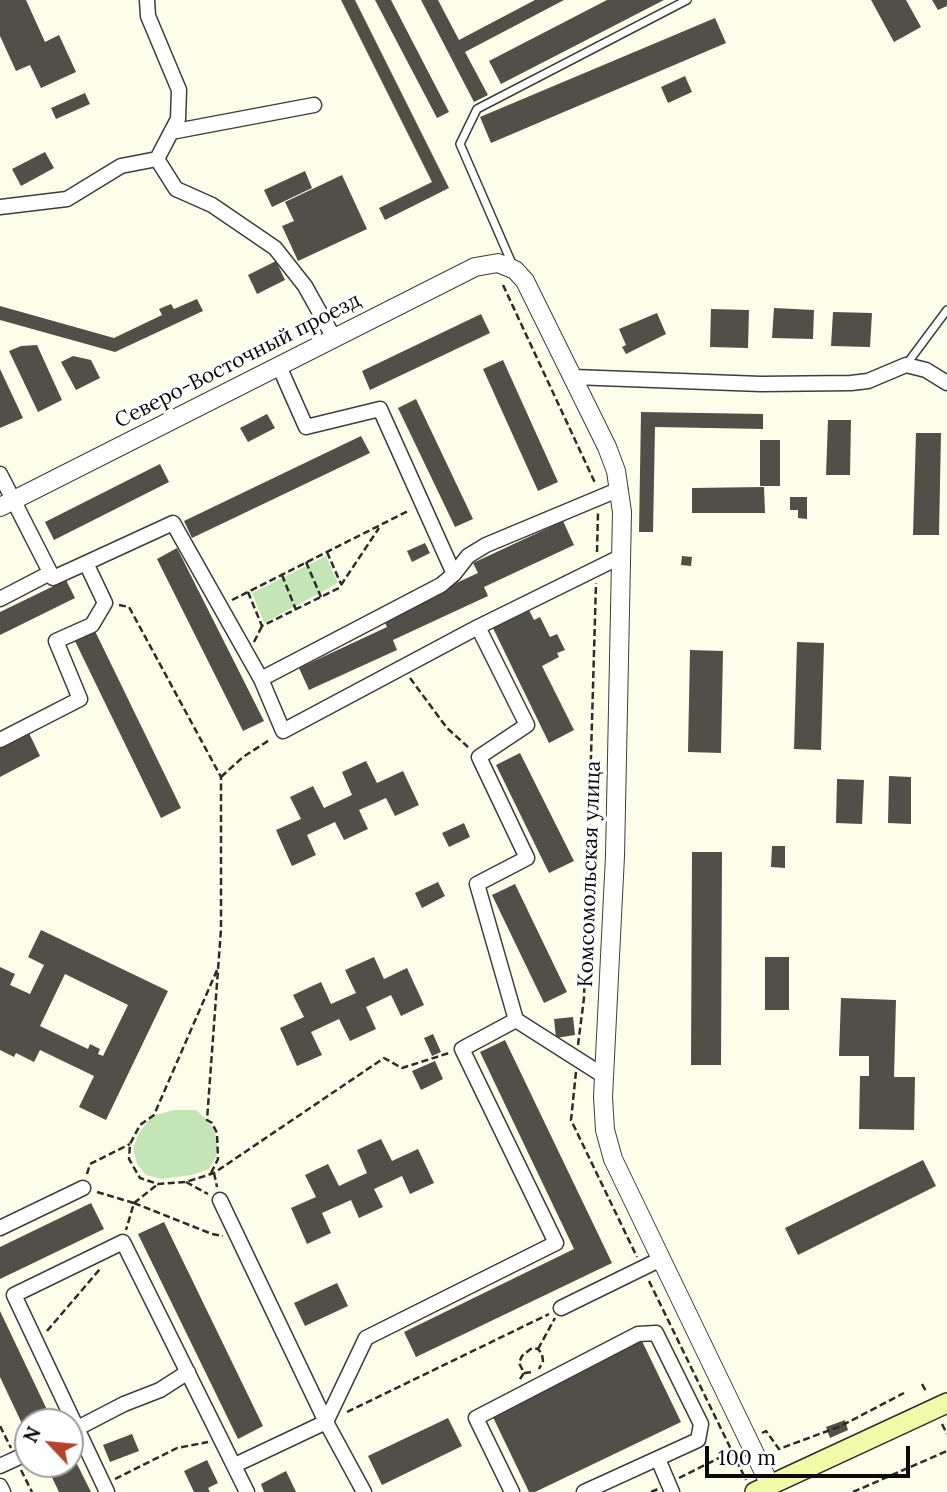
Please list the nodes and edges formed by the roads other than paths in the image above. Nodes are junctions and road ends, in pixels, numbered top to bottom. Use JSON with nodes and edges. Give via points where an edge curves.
{"nodes":[{"id":1,"x":147,"y":0,"type":"edge"},
{"id":2,"x":687,"y":0,"type":"edge"},
{"id":3,"x":314,"y":105,"type":"dead end"},
{"id":4,"x":171,"y":132,"type":"junction"},
{"id":5,"x":157,"y":159,"type":"junction"},
{"id":6,"x":0,"y":208,"type":"edge"},
{"id":7,"x":507,"y":267,"type":"junction"},
{"id":8,"x":947,"y":310,"type":"edge"},
{"id":9,"x":334,"y":338,"type":"junction"},
{"id":10,"x":906,"y":365,"type":"junction"},
{"id":11,"x":279,"y":366,"type":"junction"},
{"id":12,"x":573,"y":377,"type":"junction"},
{"id":13,"x":947,"y":383,"type":"edge"},
{"id":14,"x":0,"y":474,"type":"edge"},
{"id":15,"x":620,"y":489,"type":"junction"},
{"id":16,"x":6,"y":504,"type":"edge"},
{"id":17,"x":622,"y":556,"type":"junction"},
{"id":18,"x":86,"y":563,"type":"junction"},
{"id":19,"x":51,"y":573,"type":"junction"},
{"id":20,"x":454,"y":574,"type":"junction"},
{"id":21,"x":0,"y":599,"type":"edge"},
{"id":22,"x":478,"y":627,"type":"junction"},
{"id":23,"x":261,"y":679,"type":"junction"},
{"id":24,"x":0,"y":740,"type":"edge"},
{"id":25,"x":516,"y":1020,"type":"junction"},
{"id":26,"x":604,"y":1076,"type":"junction"},
{"id":27,"x":83,"y":1188,"type":"road end"},
{"id":28,"x":220,"y":1200,"type":"road end"},
{"id":29,"x":0,"y":1228,"type":"edge"},
{"id":30,"x":660,"y":1259,"type":"junction"},
{"id":31,"x":561,"y":1308,"type":"road end"},
{"id":32,"x":188,"y":1372,"type":"junction"},
{"id":33,"x":947,"y":1403,"type":"edge"},
{"id":34,"x":63,"y":1408,"type":"edge"},
{"id":35,"x":326,"y":1422,"type":"junction"},
{"id":36,"x":84,"y":1425,"type":"edge"},
{"id":37,"x":84,"y":1451,"type":"edge"},
{"id":38,"x":658,"y":1459,"type":"junction"},
{"id":39,"x":235,"y":1465,"type":"junction"},
{"id":40,"x":0,"y":1486,"type":"edge"},
{"id":41,"x":670,"y":1488,"type":"edge"},
{"id":42,"x":105,"y":1489,"type":"edge"},
{"id":43,"x":763,"y":1489,"type":"edge"},
{"id":44,"x":3,"y":1492,"type":"edge"},
{"id":45,"x":247,"y":1492,"type":"edge"},
{"id":46,"x":364,"y":1492,"type":"edge"},
{"id":47,"x":512,"y":1492,"type":"edge"},
{"id":48,"x":584,"y":1492,"type":"edge"}],
"edges":[{"from":1,"to":4,"type":"street","via":[[148,16],[179,90],[178,119]]},
{"from":2,"to":7,"type":"lane","via":[[477,109],[460,144]]},
{"from":3,"to":4,"type":"street"},
{"from":4,"to":5,"type":"street"},
{"from":5,"to":6,"type":"street","via":[[121,166],[67,199]]},
{"from":5,"to":9,"type":"street","via":[[176,190],[212,205],[275,248],[305,286]]},
{"from":7,"to":9,"type":"street","name":"Северо-Восточный проезд","via":[[475,267]]},
{"from":7,"to":12,"type":"street","name":"Комсомольская улица","via":[[525,281]]},
{"from":8,"to":10,"type":"lane"},
{"from":9,"to":11,"type":"street","name":"Северо-Восточный проезд"},
{"from":10,"to":12,"type":"street","via":[[851,383]]},
{"from":10,"to":13,"type":"street"},
{"from":11,"to":16,"type":"street","name":"Северо-Восточный проезд"},
{"from":11,"to":20,"type":"street","via":[[306,427],[380,409]]},
{"from":12,"to":15,"type":"street","name":"Комсомольская улица","via":[[607,447]]},
{"from":14,"to":16,"type":"street"},
{"from":15,"to":17,"type":"street","name":"Комсомольская улица"},
{"from":15,"to":20,"type":"street","via":[[486,545],[468,556]]},
{"from":16,"to":19,"type":"street"},
{"from":17,"to":22,"type":"street"},
{"from":17,"to":26,"type":"street","name":"Комсомольская улица"},
{"from":18,"to":19,"type":"street","via":[[53,578]]},
{"from":18,"to":23,"type":"street","via":[[173,523]]},
{"from":18,"to":24,"type":"street","via":[[105,603],[92,625],[56,642],[80,699]]},
{"from":19,"to":21,"type":"street"},
{"from":20,"to":23,"type":"street"},
{"from":22,"to":23,"type":"street","via":[[284,731]]},
{"from":22,"to":25,"type":"street","via":[[527,725],[479,757],[527,858],[477,884]]},
{"from":25,"to":26,"type":"street"},
{"from":25,"to":35,"type":"street","via":[[462,1049],[556,1243],[366,1338]]},
{"from":26,"to":30,"type":"street","name":"Комсомольская улица","via":[[605,1130],[612,1159]]},
{"from":27,"to":29,"type":"street"},
{"from":28,"to":35,"type":"street"},
{"from":30,"to":31,"type":"street"},
{"from":30,"to":43,"type":"street","name":"Комсомольская улица","via":[[748,1440]]},
{"from":32,"to":34,"type":"street","via":[[123,1242],[14,1295]]},
{"from":32,"to":36,"type":"street"},
{"from":32,"to":39,"type":"street"},
{"from":33,"to":43,"type":"main road"},
{"from":35,"to":39,"type":"street"},
{"from":35,"to":46,"type":"street"},
{"from":37,"to":42,"type":"street"},
{"from":38,"to":41,"type":"street"},
{"from":38,"to":47,"type":"street","via":[[698,1440],[701,1424],[656,1333],[638,1334],[476,1418]]},
{"from":38,"to":48,"type":"street"},
{"from":39,"to":45,"type":"street"},
{"from":40,"to":44,"type":"street"}]}
